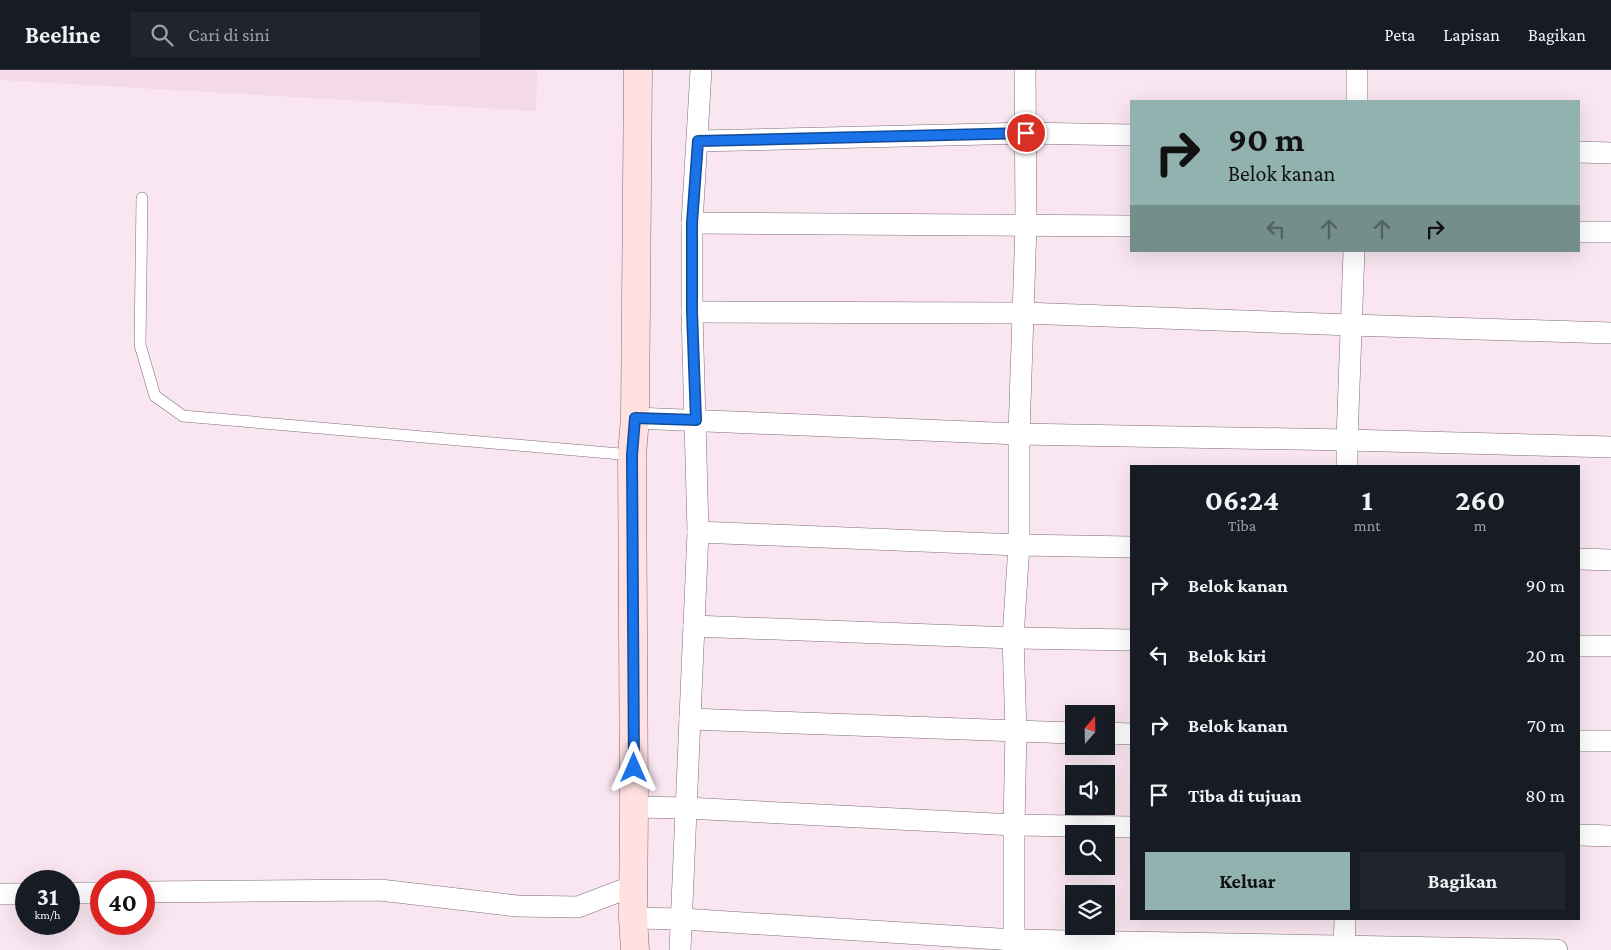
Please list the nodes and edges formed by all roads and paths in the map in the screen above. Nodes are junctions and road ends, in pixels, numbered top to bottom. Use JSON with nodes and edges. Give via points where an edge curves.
{"nodes":[{"id":1,"x":638,"y":70,"type":"edge"},
{"id":2,"x":701,"y":70,"type":"edge"},
{"id":3,"x":1025,"y":70,"type":"edge"},
{"id":4,"x":1356,"y":70,"type":"edge"},
{"id":5,"x":1357,"y":100,"type":"edge"},
{"id":6,"x":1026,"y":133,"type":"junction"},
{"id":7,"x":1130,"y":135,"type":"edge"},
{"id":8,"x":698,"y":141,"type":"junction"},
{"id":9,"x":1580,"y":152,"type":"edge"},
{"id":10,"x":1611,"y":153,"type":"edge"},
{"id":11,"x":142,"y":198,"type":"dead end"},
{"id":12,"x":692,"y":223,"type":"junction"},
{"id":13,"x":1026,"y":225,"type":"junction"},
{"id":14,"x":1130,"y":226,"type":"edge"},
{"id":15,"x":1580,"y":232,"type":"edge"},
{"id":16,"x":1611,"y":232,"type":"edge"},
{"id":17,"x":1354,"y":252,"type":"edge"},
{"id":18,"x":692,"y":312,"type":"junction"},
{"id":19,"x":1023,"y":313,"type":"junction"},
{"id":20,"x":1351,"y":325,"type":"junction"},
{"id":21,"x":1611,"y":332,"type":"edge"},
{"id":22,"x":635,"y":418,"type":"junction"},
{"id":23,"x":696,"y":420,"type":"junction"},
{"id":24,"x":1019,"y":434,"type":"junction"},
{"id":25,"x":1347,"y":440,"type":"junction"},
{"id":26,"x":1611,"y":447,"type":"edge"},
{"id":27,"x":632,"y":455,"type":"junction"},
{"id":28,"x":1347,"y":465,"type":"edge"},
{"id":29,"x":698,"y":532,"type":"junction"},
{"id":30,"x":1019,"y":545,"type":"junction"},
{"id":31,"x":1130,"y":546,"type":"edge"},
{"id":32,"x":1580,"y":559,"type":"edge"},
{"id":33,"x":1611,"y":560,"type":"edge"},
{"id":34,"x":694,"y":626,"type":"junction"},
{"id":35,"x":1013,"y":638,"type":"junction"},
{"id":36,"x":1130,"y":640,"type":"edge"},
{"id":37,"x":1580,"y":646,"type":"edge"},
{"id":38,"x":1611,"y":646,"type":"edge"},
{"id":39,"x":690,"y":720,"type":"junction"},
{"id":40,"x":1016,"y":732,"type":"junction"},
{"id":41,"x":1065,"y":732,"type":"edge"},
{"id":42,"x":1115,"y":733,"type":"edge"},
{"id":43,"x":1130,"y":734,"type":"edge"},
{"id":44,"x":1580,"y":741,"type":"edge"},
{"id":45,"x":1611,"y":742,"type":"edge"},
{"id":46,"x":634,"y":807,"type":"junction"},
{"id":47,"x":687,"y":808,"type":"junction"},
{"id":48,"x":1014,"y":825,"type":"junction"},
{"id":49,"x":1130,"y":827,"type":"edge"},
{"id":50,"x":1580,"y":835,"type":"edge"},
{"id":51,"x":1611,"y":836,"type":"edge"},
{"id":52,"x":633,"y":886,"type":"junction"},
{"id":53,"x":155,"y":892,"type":"edge"},
{"id":54,"x":0,"y":894,"type":"edge"},
{"id":55,"x":15,"y":894,"type":"edge"},
{"id":56,"x":632,"y":918,"type":"junction"},
{"id":57,"x":682,"y":919,"type":"junction"},
{"id":58,"x":1345,"y":920,"type":"edge"},
{"id":59,"x":1014,"y":945,"type":"edge"},
{"id":60,"x":1344,"y":948,"type":"edge"},
{"id":61,"x":635,"y":950,"type":"edge"},
{"id":62,"x":680,"y":950,"type":"edge"},
{"id":63,"x":1557,"y":950,"type":"edge"}],
"edges":[{"from":1,"to":22,"type":"street"},
{"from":2,"to":8,"type":"street"},
{"from":3,"to":6,"type":"street"},
{"from":4,"to":5,"type":"street"},
{"from":6,"to":7,"type":"street"},
{"from":6,"to":8,"type":"street"},
{"from":6,"to":13,"type":"street"},
{"from":8,"to":12,"type":"street"},
{"from":9,"to":10,"type":"street"},
{"from":11,"to":27,"type":"lane","via":[[140,344],[155,396],[184,416]]},
{"from":12,"to":13,"type":"street"},
{"from":12,"to":18,"type":"street"},
{"from":13,"to":14,"type":"street"},
{"from":13,"to":19,"type":"street"},
{"from":15,"to":16,"type":"street"},
{"from":17,"to":20,"type":"street"},
{"from":18,"to":19,"type":"street"},
{"from":18,"to":23,"type":"street"},
{"from":19,"to":20,"type":"street"},
{"from":19,"to":24,"type":"street"},
{"from":20,"to":21,"type":"street"},
{"from":20,"to":25,"type":"street"},
{"from":22,"to":23,"type":"street"},
{"from":22,"to":27,"type":"street"},
{"from":23,"to":24,"type":"street"},
{"from":23,"to":29,"type":"street"},
{"from":24,"to":25,"type":"street"},
{"from":24,"to":30,"type":"street"},
{"from":25,"to":26,"type":"street"},
{"from":25,"to":28,"type":"street"},
{"from":27,"to":46,"type":"street"},
{"from":29,"to":30,"type":"street"},
{"from":29,"to":34,"type":"street"},
{"from":30,"to":31,"type":"street"},
{"from":30,"to":35,"type":"street"},
{"from":32,"to":33,"type":"street"},
{"from":34,"to":35,"type":"street"},
{"from":34,"to":39,"type":"street"},
{"from":35,"to":36,"type":"street"},
{"from":35,"to":40,"type":"street"},
{"from":37,"to":38,"type":"street"},
{"from":39,"to":40,"type":"street"},
{"from":39,"to":47,"type":"street"},
{"from":40,"to":41,"type":"street"},
{"from":40,"to":48,"type":"street"},
{"from":42,"to":43,"type":"street"},
{"from":44,"to":45,"type":"street"},
{"from":46,"to":47,"type":"street"},
{"from":46,"to":52,"type":"street"},
{"from":47,"to":48,"type":"street"},
{"from":47,"to":57,"type":"street"},
{"from":48,"to":49,"type":"street"},
{"from":48,"to":59,"type":"street"},
{"from":50,"to":51,"type":"street"},
{"from":52,"to":53,"type":"street","via":[[578,907],[517,906],[380,890]]},
{"from":52,"to":56,"type":"street"},
{"from":54,"to":55,"type":"street"},
{"from":56,"to":57,"type":"street"},
{"from":56,"to":61,"type":"street"},
{"from":57,"to":59,"type":"street"},
{"from":57,"to":62,"type":"street"},
{"from":58,"to":60,"type":"street"},
{"from":59,"to":60,"type":"street"},
{"from":60,"to":63,"type":"street"}]}
